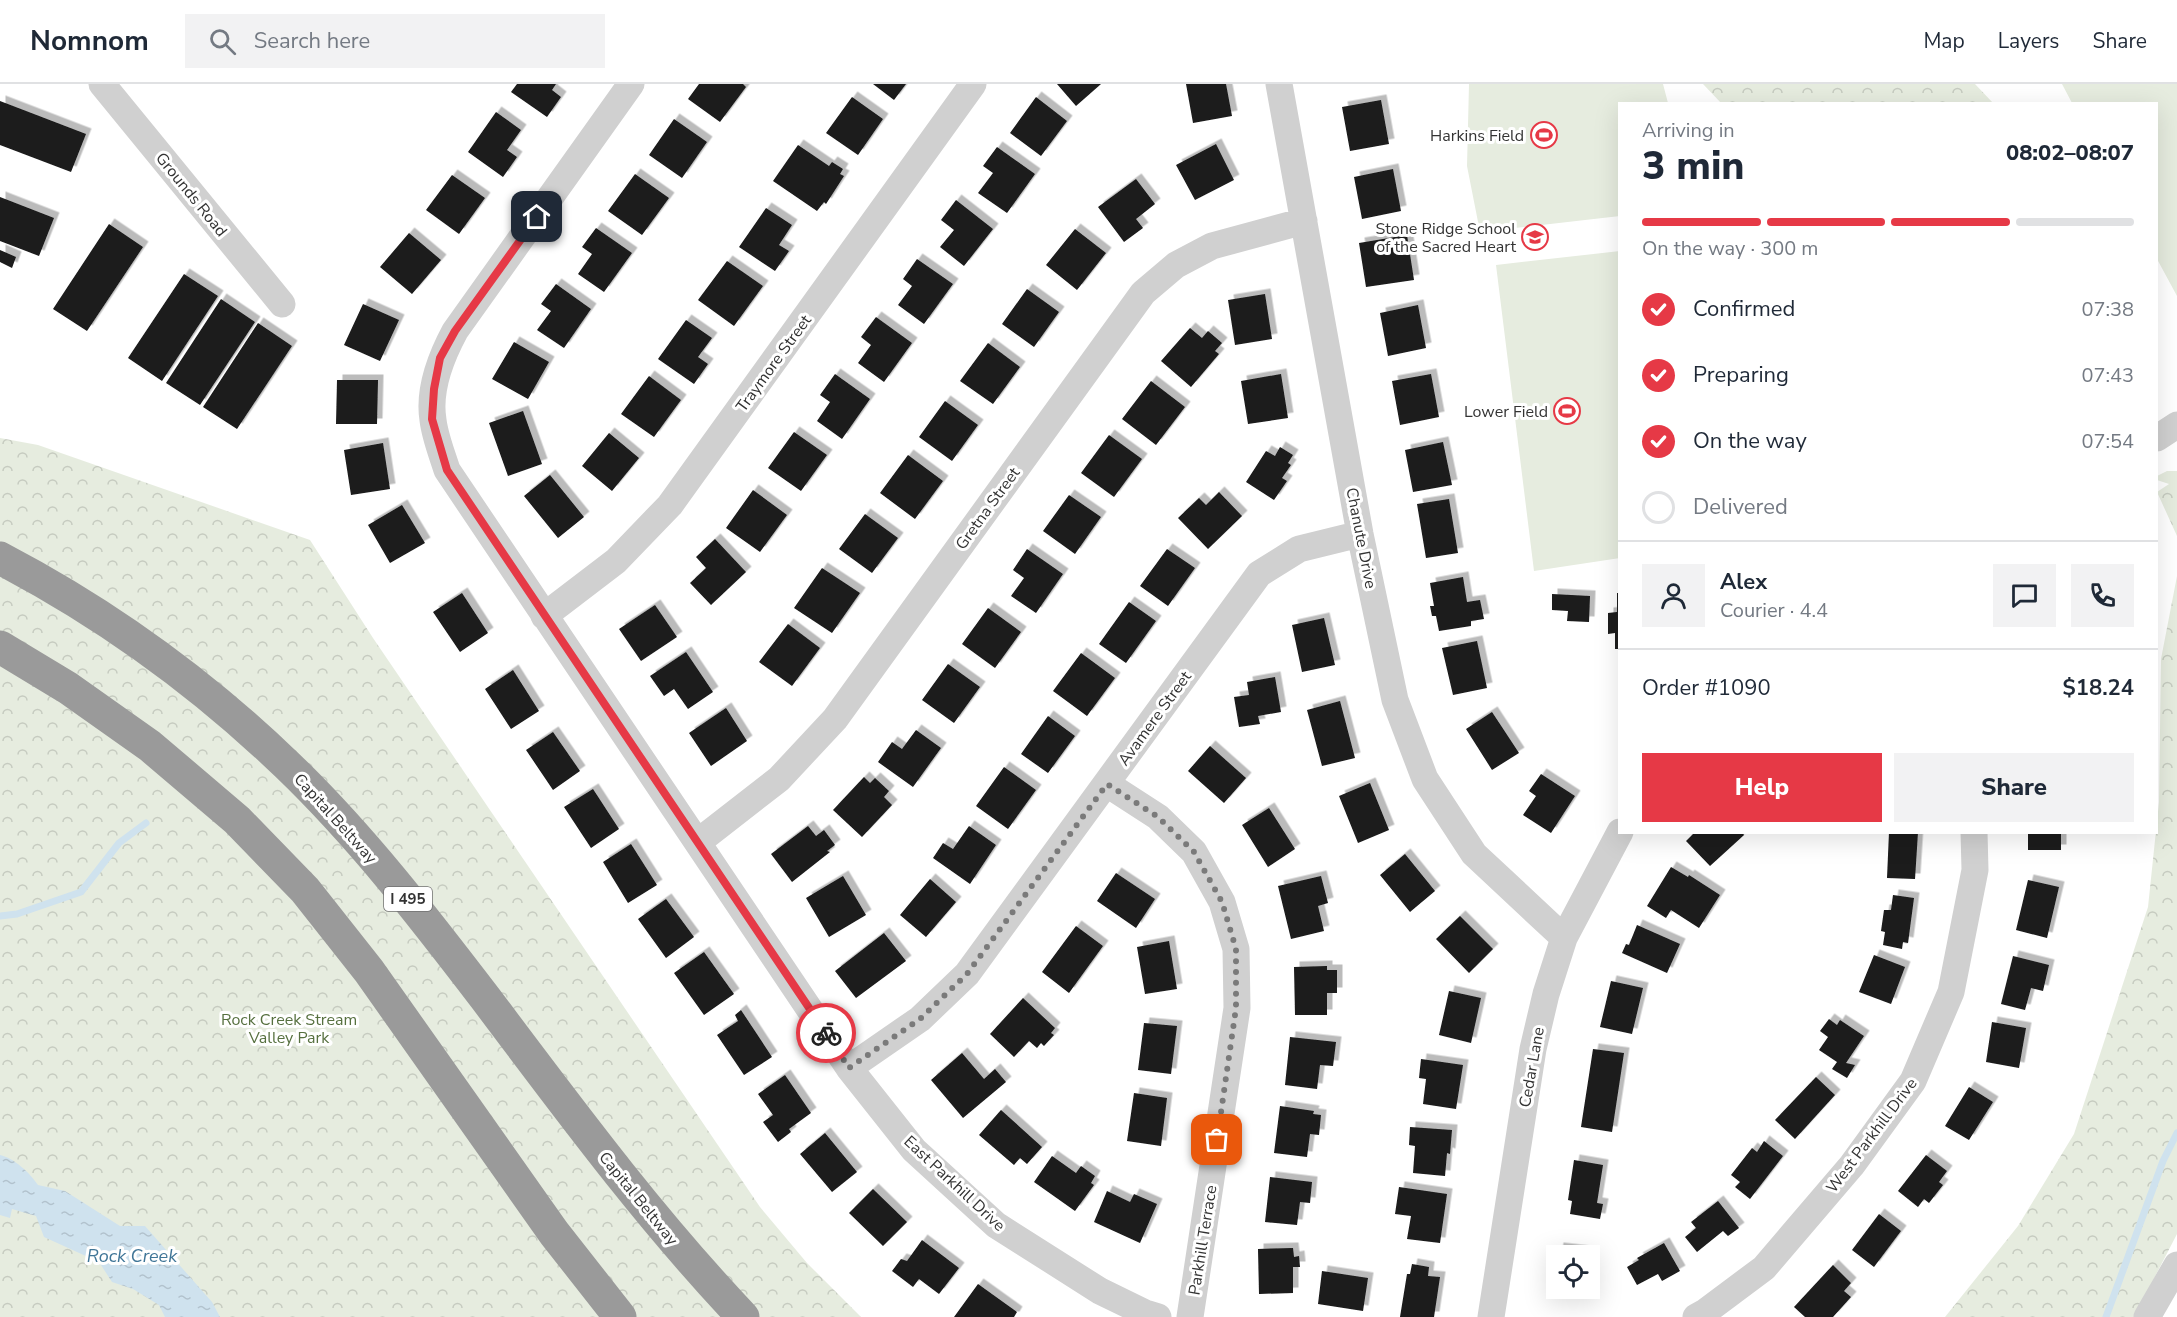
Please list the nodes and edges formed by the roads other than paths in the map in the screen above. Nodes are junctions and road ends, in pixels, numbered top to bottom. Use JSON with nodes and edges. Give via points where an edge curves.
{"nodes":[{"id":1,"x":102,"y":84,"type":"edge"},
{"id":2,"x":631,"y":84,"type":"edge"},
{"id":3,"x":973,"y":84,"type":"edge"},
{"id":4,"x":1279,"y":84,"type":"edge"},
{"id":5,"x":1304,"y":221,"type":"junction"},
{"id":6,"x":282,"y":304,"type":"dead end"},
{"id":7,"x":2177,"y":424,"type":"edge"},
{"id":8,"x":2158,"y":437,"type":"edge"},
{"id":9,"x":1360,"y":534,"type":"junction"},
{"id":10,"x":0,"y":558,"type":"edge"},
{"id":11,"x":544,"y":616,"type":"junction"},
{"id":12,"x":0,"y":647,"type":"edge"},
{"id":13,"x":1107,"y":784,"type":"junction"},
{"id":14,"x":1619,"y":834,"type":"edge"},
{"id":15,"x":1974,"y":834,"type":"edge"},
{"id":16,"x":698,"y":842,"type":"junction"},
{"id":17,"x":1564,"y":938,"type":"junction"},
{"id":18,"x":849,"y":1068,"type":"junction"},
{"id":19,"x":2177,"y":1265,"type":"edge"},
{"id":20,"x":620,"y":1317,"type":"edge"},
{"id":21,"x":743,"y":1317,"type":"edge"},
{"id":22,"x":1158,"y":1317,"type":"edge"},
{"id":23,"x":1190,"y":1317,"type":"edge"},
{"id":24,"x":1491,"y":1317,"type":"edge"},
{"id":25,"x":1696,"y":1317,"type":"edge"},
{"id":26,"x":2147,"y":1317,"type":"edge"}],
"edges":[{"from":1,"to":6,"type":"street","name":"Grounds Road"},
{"from":2,"to":11,"type":"street","name":"East Parkhill Drive","via":[[455,331],[440,358],[434,389],[432,419],[447,470]]},
{"from":3,"to":11,"type":"street","name":"Traymore Street","via":[[670,505],[616,561]]},
{"from":4,"to":5,"type":"street","name":"Chanute Drive"},
{"from":5,"to":9,"type":"street","name":"Chanute Drive"},
{"from":5,"to":16,"type":"street","name":"Gretna Street","via":[[1212,246],[1176,265],[1143,293],[835,719],[779,780]]},
{"from":7,"to":8,"type":"street"},
{"from":9,"to":13,"type":"street","name":"Avamere Street","via":[[1299,549],[1259,574]]},
{"from":9,"to":17,"type":"street","name":"Chanute Drive","via":[[1395,700],[1425,779],[1474,854]]},
{"from":10,"to":21,"type":"highway","name":"Capital Beltway","number":"I 495","via":[[119,628],[200,688],[288,765],[430,926],[623,1180]]},
{"from":11,"to":16,"type":"street","name":"East Parkhill Drive"},
{"from":12,"to":20,"type":"highway","via":[[68,688],[150,746],[237,820],[305,890],[369,971],[554,1233]]},
{"from":13,"to":18,"type":"street","name":"Avamere Street","via":[[967,974],[920,1019]]},
{"from":13,"to":23,"type":"street","name":"Parkhill Terrace","via":[[1158,817],[1194,852],[1222,902],[1236,949],[1236,1008]]},
{"from":14,"to":17,"type":"street","name":"Cedar Lane"},
{"from":15,"to":25,"type":"street","name":"West Parkhill Drive","via":[[1976,870],[1952,992],[1913,1081],[1852,1165],[1764,1268]]},
{"from":16,"to":18,"type":"street","name":"East Parkhill Drive"},
{"from":17,"to":24,"type":"street","name":"Cedar Lane","via":[[1533,1049]]},
{"from":18,"to":22,"type":"street","name":"East Parkhill Drive","via":[[914,1150],[996,1225],[1100,1291]]},
{"from":19,"to":26,"type":"street"}]}
